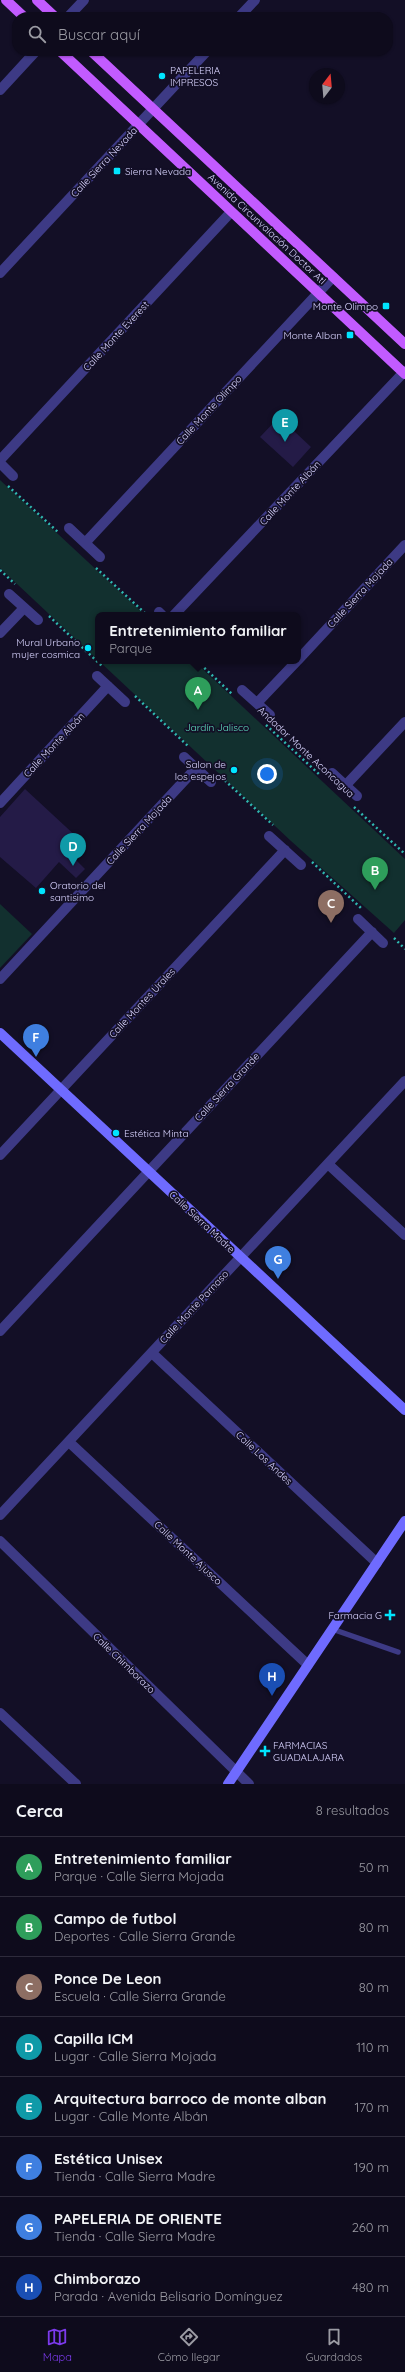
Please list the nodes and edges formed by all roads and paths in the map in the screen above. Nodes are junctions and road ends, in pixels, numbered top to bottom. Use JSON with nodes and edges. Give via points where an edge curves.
{"nodes":[{"id":1,"x":6,"y":0,"type":"edge"},
{"id":2,"x":37,"y":0,"type":"edge"},
{"id":3,"x":84,"y":0,"type":"edge"},
{"id":4,"x":255,"y":0,"type":"edge"},
{"id":5,"x":19,"y":12,"type":"edge"},
{"id":6,"x":50,"y":12,"type":"edge"},
{"id":7,"x":73,"y":12,"type":"edge"},
{"id":8,"x":244,"y":12,"type":"edge"},
{"id":9,"x":31,"y":56,"type":"edge"},
{"id":10,"x":65,"y":56,"type":"edge"},
{"id":11,"x":96,"y":56,"type":"edge"},
{"id":12,"x":202,"y":56,"type":"edge"},
{"id":13,"x":0,"y":90,"type":"edge"},
{"id":14,"x":153,"y":109,"type":"junction"},
{"id":15,"x":139,"y":126,"type":"junction"},
{"id":16,"x":232,"y":212,"type":"junction"},
{"id":17,"x":0,"y":273,"type":"edge"},
{"id":18,"x":333,"y":277,"type":"junction"},
{"id":19,"x":318,"y":293,"type":"junction"},
{"id":20,"x":405,"y":344,"type":"edge"},
{"id":21,"x":405,"y":373,"type":"edge"},
{"id":22,"x":0,"y":460,"type":"edge"},
{"id":23,"x":0,"y":463,"type":"edge"},
{"id":24,"x":13,"y":476,"type":"dead end"},
{"id":25,"x":69,"y":528,"type":"dead end"},
{"id":26,"x":85,"y":543,"type":"junction"},
{"id":27,"x":405,"y":545,"type":"edge"},
{"id":28,"x":100,"y":557,"type":"dead end"},
{"id":29,"x":9,"y":594,"type":"dead end"},
{"id":30,"x":24,"y":608,"type":"junction"},
{"id":31,"x":177,"y":612,"type":"edge"},
{"id":32,"x":38,"y":620,"type":"dead end"},
{"id":33,"x":0,"y":633,"type":"edge"},
{"id":34,"x":301,"y":656,"type":"edge"},
{"id":35,"x":200,"y":664,"type":"edge"},
{"id":36,"x":293,"y":664,"type":"edge"},
{"id":37,"x":97,"y":676,"type":"dead end"},
{"id":38,"x":108,"y":686,"type":"junction"},
{"id":39,"x":240,"y":694,"type":"joint"},
{"id":40,"x":125,"y":702,"type":"dead end"},
{"id":41,"x":257,"y":703,"type":"junction"},
{"id":42,"x":270,"y":715,"type":"dead end"},
{"id":43,"x":260,"y":720,"type":"dead end"},
{"id":44,"x":405,"y":722,"type":"edge"},
{"id":45,"x":184,"y":757,"type":"dead end"},
{"id":46,"x":196,"y":768,"type":"junction"},
{"id":47,"x":328,"y":776,"type":"joint"},
{"id":48,"x":211,"y":782,"type":"dead end"},
{"id":49,"x":345,"y":786,"type":"junction"},
{"id":50,"x":355,"y":801,"type":"joint"},
{"id":51,"x":0,"y":803,"type":"edge"},
{"id":52,"x":269,"y":836,"type":"dead end"},
{"id":53,"x":285,"y":850,"type":"junction"},
{"id":54,"x":405,"y":854,"type":"edge"},
{"id":55,"x":301,"y":865,"type":"dead end"},
{"id":56,"x":358,"y":919,"type":"dead end"},
{"id":57,"x":372,"y":932,"type":"junction"},
{"id":58,"x":383,"y":943,"type":"dead end"},
{"id":59,"x":0,"y":979,"type":"edge"},
{"id":60,"x":0,"y":1033,"type":"edge"},
{"id":61,"x":405,"y":1081,"type":"edge"},
{"id":62,"x":61,"y":1090,"type":"junction"},
{"id":63,"x":0,"y":1155,"type":"edge"},
{"id":64,"x":328,"y":1164,"type":"junction"},
{"id":65,"x":148,"y":1172,"type":"junction"},
{"id":66,"x":405,"y":1235,"type":"edge"},
{"id":67,"x":241,"y":1257,"type":"junction"},
{"id":68,"x":0,"y":1331,"type":"edge"},
{"id":69,"x":152,"y":1353,"type":"junction"},
{"id":70,"x":405,"y":1410,"type":"edge"},
{"id":71,"x":69,"y":1442,"type":"junction"},
{"id":72,"x":0,"y":1515,"type":"edge"},
{"id":73,"x":405,"y":1521,"type":"edge"},
{"id":74,"x":0,"y":1541,"type":"edge"},
{"id":75,"x":377,"y":1562,"type":"junction"},
{"id":76,"x":332,"y":1629,"type":"junction"},
{"id":77,"x":398,"y":1652,"type":"dead end"},
{"id":78,"x":308,"y":1665,"type":"junction"},
{"id":79,"x":0,"y":1713,"type":"edge"},
{"id":80,"x":236,"y":1772,"type":"junction"},
{"id":81,"x":76,"y":1784,"type":"edge"},
{"id":82,"x":228,"y":1784,"type":"edge"},
{"id":83,"x":249,"y":1784,"type":"edge"}],
"edges":[{"from":1,"to":5,"type":"main road"},
{"from":2,"to":6,"type":"main road"},
{"from":3,"to":7,"type":"street"},
{"from":4,"to":8,"type":"street"},
{"from":9,"to":13,"type":"street"},
{"from":10,"to":15,"type":"main road","name":"Avenida Circunvalación Doctor Atl"},
{"from":11,"to":14,"type":"main road","name":"Avenida Circunvalación Doctor Atl"},
{"from":12,"to":14,"type":"street","name":"Calle Sierra Nevada"},
{"from":14,"to":15,"type":"street","name":"Calle Sierra Nevada"},
{"from":14,"to":18,"type":"main road","name":"Avenida Circunvalación Doctor Atl"},
{"from":15,"to":16,"type":"main road","name":"Avenida Circunvalación Doctor Atl"},
{"from":15,"to":17,"type":"street","name":"Calle Sierra Nevada"},
{"from":16,"to":19,"type":"main road","name":"Avenida Circunvalación Doctor Atl"},
{"from":16,"to":22,"type":"street","name":"Calle Monte Everest"},
{"from":18,"to":19,"type":"street","name":"Calle Monte Olimpo"},
{"from":18,"to":20,"type":"main road","name":"Avenida Circunvalación Doctor Atl"},
{"from":19,"to":21,"type":"main road","name":"Avenida Circunvalación Doctor Atl"},
{"from":19,"to":26,"type":"street","name":"Calle Monte Olimpo"},
{"from":21,"to":31,"type":"street","name":"Calle Monte Albán"},
{"from":23,"to":24,"type":"street"},
{"from":25,"to":26,"type":"street"},
{"from":26,"to":28,"type":"street"},
{"from":27,"to":34,"type":"street","name":"Calle Sierra Mojada"},
{"from":29,"to":30,"type":"street"},
{"from":30,"to":32,"type":"street"},
{"from":30,"to":33,"type":"street"},
{"from":35,"to":39,"type":"path"},
{"from":36,"to":41,"type":"street","name":"Calle Sierra Mojada"},
{"from":37,"to":38,"type":"street"},
{"from":38,"to":40,"type":"street"},
{"from":38,"to":51,"type":"street","name":"Calle Monte Albán"},
{"from":39,"to":41,"type":"street"},
{"from":41,"to":42,"type":"street"},
{"from":43,"to":47,"type":"path","name":"Andador Monte Aconcagua"},
{"from":44,"to":49,"type":"street"},
{"from":45,"to":46,"type":"street"},
{"from":46,"to":48,"type":"street"},
{"from":46,"to":59,"type":"street","name":"Calle Sierra Mojada"},
{"from":47,"to":49,"type":"street"},
{"from":49,"to":50,"type":"street"},
{"from":50,"to":54,"type":"path","name":"Andador Monte Aconcagua"},
{"from":52,"to":53,"type":"street"},
{"from":53,"to":55,"type":"street"},
{"from":53,"to":62,"type":"street","name":"Calle Montes Urales"},
{"from":56,"to":57,"type":"street"},
{"from":57,"to":58,"type":"street"},
{"from":57,"to":65,"type":"street","name":"Calle Sierra Grande"},
{"from":60,"to":62,"type":"street","name":"Calle Sierra Madre"},
{"from":61,"to":64,"type":"street","name":"Calle Monte Parnaso"},
{"from":62,"to":63,"type":"street","name":"Calle Montes Urales"},
{"from":62,"to":65,"type":"street","name":"Calle Sierra Madre"},
{"from":64,"to":66,"type":"street"},
{"from":64,"to":67,"type":"street","name":"Calle Monte Parnaso"},
{"from":65,"to":67,"type":"street","name":"Calle Sierra Madre"},
{"from":65,"to":68,"type":"street","name":"Calle Sierra Grande"},
{"from":67,"to":69,"type":"street","name":"Calle Monte Parnaso"},
{"from":67,"to":70,"type":"street","name":"Calle Sierra Madre"},
{"from":69,"to":71,"type":"street","name":"Calle Monte Parnaso"},
{"from":69,"to":75,"type":"street","name":"Calle Los Andes"},
{"from":71,"to":72,"type":"street","name":"Calle Monte Parnaso"},
{"from":71,"to":78,"type":"street","name":"Calle Monte Ajusco"},
{"from":73,"to":75,"type":"street"},
{"from":74,"to":80,"type":"street","name":"Calle Chimborazo"},
{"from":75,"to":76,"type":"street"},
{"from":76,"to":77,"type":"lane"},
{"from":76,"to":78,"type":"street"},
{"from":78,"to":80,"type":"street"},
{"from":79,"to":81,"type":"street"},
{"from":80,"to":82,"type":"street"},
{"from":80,"to":83,"type":"street","name":"Calle Chimborazo"}]}
